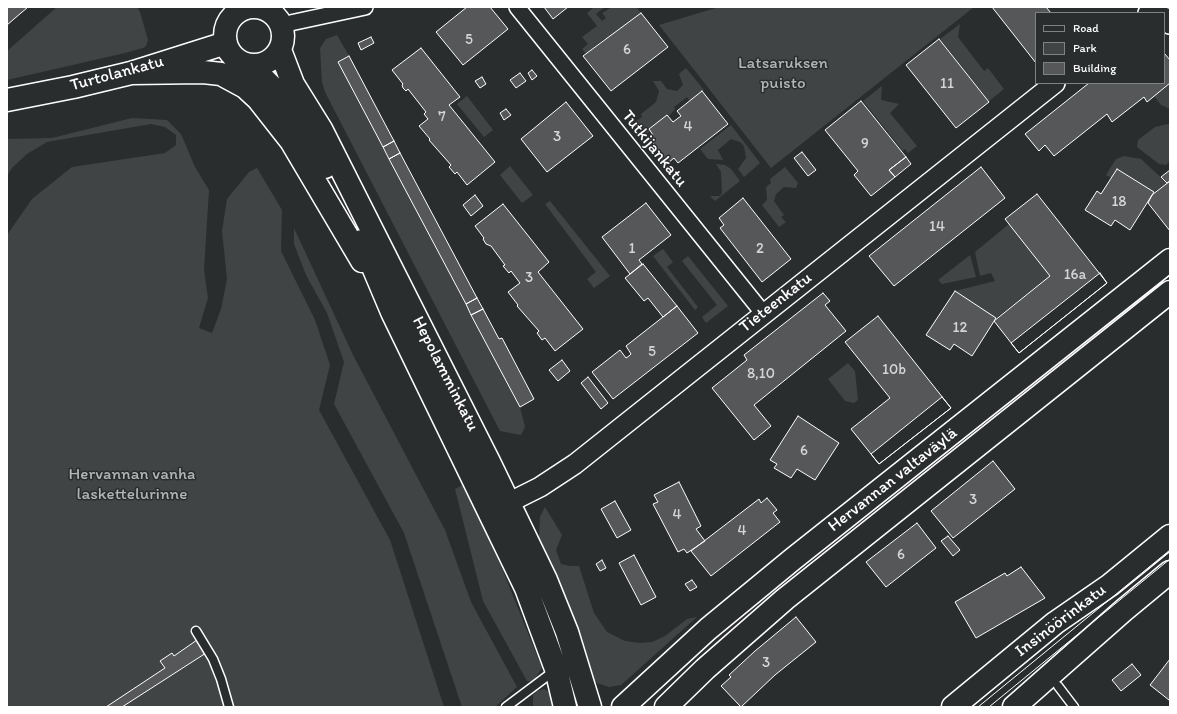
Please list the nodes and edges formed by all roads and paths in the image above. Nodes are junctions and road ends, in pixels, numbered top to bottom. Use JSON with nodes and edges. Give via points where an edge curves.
{"nodes":[{"id":1,"x":365,"y":7,"type":"edge"},
{"id":2,"x":517,"y":7,"type":"edge"},
{"id":3,"x":244,"y":8,"type":"edge"},
{"id":4,"x":281,"y":25,"type":"junction"},
{"id":5,"x":226,"y":43,"type":"junction"},
{"id":6,"x":280,"y":50,"type":"junction"},
{"id":7,"x":250,"y":65,"type":"junction"},
{"id":8,"x":131,"y":73,"type":"junction"},
{"id":9,"x":1054,"y":84,"type":"edge"},
{"id":10,"x":7,"y":100,"type":"edge"},
{"id":11,"x":1170,"y":260,"type":"edge"},
{"id":12,"x":1170,"y":292,"type":"edge"},
{"id":13,"x":392,"y":312,"type":"junction"},
{"id":14,"x":763,"y":313,"type":"junction"},
{"id":15,"x":509,"y":502,"type":"junction"},
{"id":16,"x":490,"y":512,"type":"junction"},
{"id":17,"x":1170,"y":536,"type":"edge"},
{"id":18,"x":1170,"y":572,"type":"edge"},
{"id":19,"x":196,"y":631,"type":"dead end"},
{"id":20,"x":556,"y":669,"type":"junction"},
{"id":21,"x":1058,"y":686,"type":"dead end"},
{"id":22,"x":229,"y":707,"type":"edge"},
{"id":23,"x":506,"y":707,"type":"edge"},
{"id":24,"x":565,"y":707,"type":"edge"},
{"id":25,"x":590,"y":707,"type":"edge"},
{"id":26,"x":623,"y":707,"type":"edge"},
{"id":27,"x":666,"y":707,"type":"edge"},
{"id":28,"x":953,"y":707,"type":"edge"},
{"id":29,"x":1014,"y":707,"type":"edge"},
{"id":30,"x":1074,"y":707,"type":"edge"}],
"edges":[{"from":1,"to":4,"type":"street"},
{"from":2,"to":14,"type":"street","name":"Tutkijankatu"},
{"from":3,"to":4,"type":"main road","via":[[266,10]]},
{"from":3,"to":5,"type":"main road","via":[[229,22],[225,35]]},
{"from":4,"to":6,"type":"main road","via":[[283,42]]},
{"from":5,"to":7,"type":"main road","via":[[235,58]]},
{"from":5,"to":8,"type":"main road","name":"Turtolankatu"},
{"from":6,"to":7,"type":"main road","via":[[268,62]]},
{"from":6,"to":15,"type":"main road","name":"Hepolamminkatu","via":[[293,84],[321,130]]},
{"from":7,"to":13,"type":"main road","name":"Hepolamminkatu","via":[[276,91],[315,149],[352,216]]},
{"from":8,"to":10,"type":"main road","name":"Turtolankatu"},
{"from":8,"to":13,"type":"main road","via":[[221,74],[245,87],[258,99],[290,141]]},
{"from":9,"to":14,"type":"street","name":"Tieteenkatu"},
{"from":11,"to":26,"type":"main road","name":"Hervannan valtaväylä","via":[[793,559],[708,629]]},
{"from":12,"to":27,"type":"main road","name":"Hervannan valtaväylä","via":[[785,599]]},
{"from":13,"to":16,"type":"main road","name":"Hepolamminkatu"},
{"from":14,"to":15,"type":"street","name":"Tieteenkatu","via":[[575,464],[540,487]]},
{"from":15,"to":16,"type":"street","name":"Tieteenkatu"},
{"from":15,"to":25,"type":"main road","name":"Hepolamminkatu","via":[[546,580],[567,632]]},
{"from":16,"to":20,"type":"main road","name":"Hepolamminkatu","via":[[526,588]]},
{"from":17,"to":28,"type":"main road","name":"Insinöörinkatu","via":[[1110,585],[1050,627]]},
{"from":18,"to":29,"type":"main road","name":"Insinöörinkatu"},
{"from":19,"to":22,"type":"lane","via":[[213,659]]},
{"from":20,"to":23,"type":"lane"},
{"from":20,"to":24,"type":"main road","name":"Hepolamminkatu"},
{"from":21,"to":30,"type":"lane"}]}
